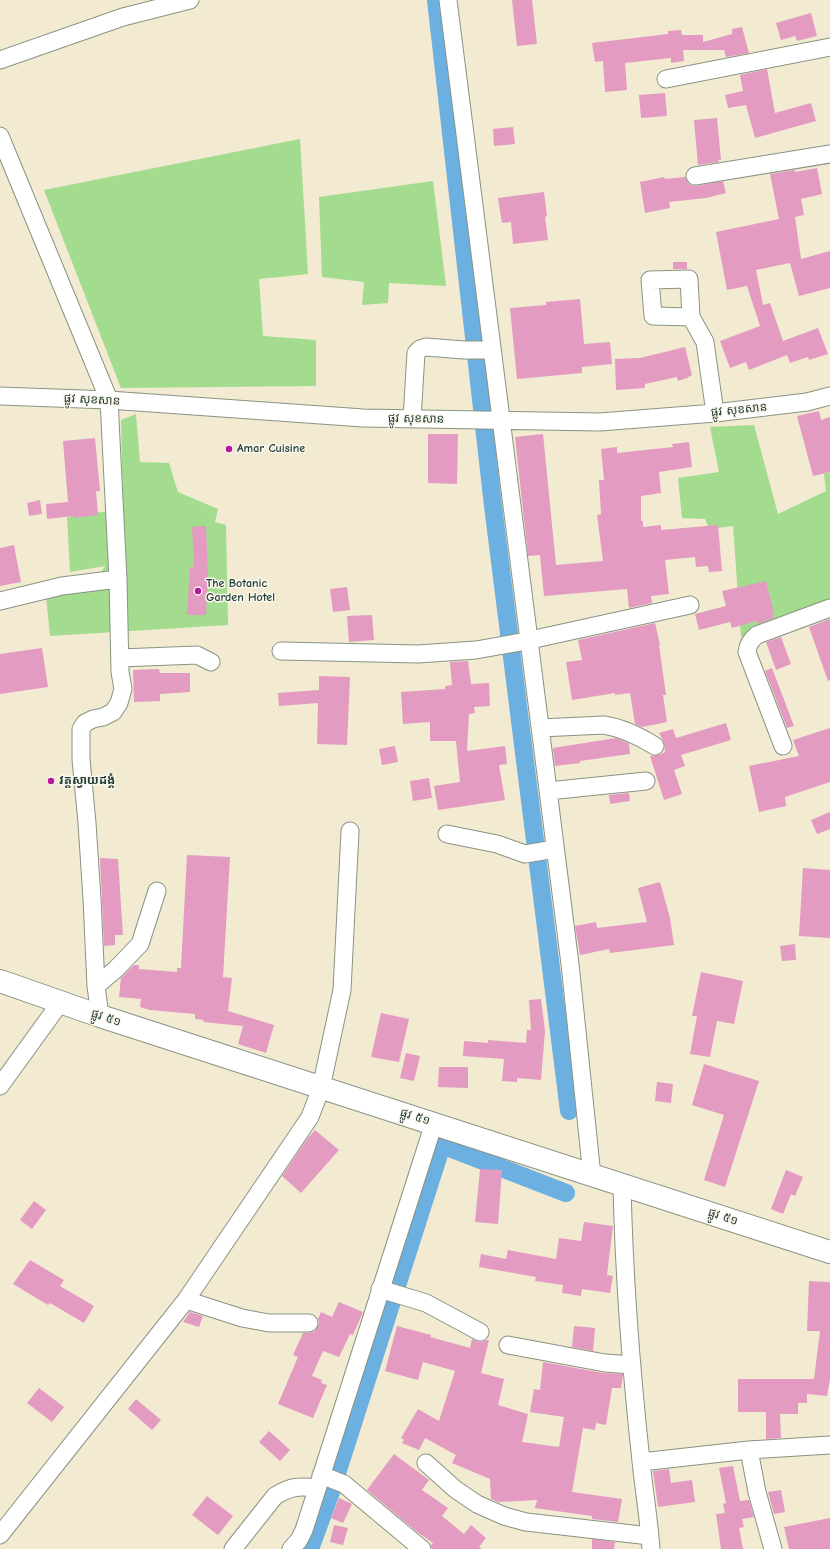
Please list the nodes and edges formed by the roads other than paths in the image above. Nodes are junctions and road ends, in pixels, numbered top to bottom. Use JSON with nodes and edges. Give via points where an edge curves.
{"nodes":[{"id":1,"x":190,"y":0,"type":"edge"},
{"id":2,"x":448,"y":0,"type":"edge"},
{"id":3,"x":830,"y":47,"type":"edge"},
{"id":4,"x":0,"y":60,"type":"edge"},
{"id":5,"x":666,"y":79,"type":"dead end"},
{"id":6,"x":0,"y":136,"type":"edge"},
{"id":7,"x":830,"y":154,"type":"edge"},
{"id":8,"x":695,"y":176,"type":"dead end"},
{"id":9,"x":691,"y":317,"type":"dead end"},
{"id":10,"x":488,"y":350,"type":"junction"},
{"id":11,"x":0,"y":396,"type":"edge"},
{"id":12,"x":830,"y":396,"type":"edge"},
{"id":13,"x":109,"y":400,"type":"junction"},
{"id":14,"x":715,"y":413,"type":"junction"},
{"id":15,"x":412,"y":419,"type":"junction"},
{"id":16,"x":498,"y":420,"type":"junction"},
{"id":17,"x":118,"y":578,"type":"junction"},
{"id":18,"x":0,"y":601,"type":"edge"},
{"id":19,"x":690,"y":605,"type":"dead end"},
{"id":20,"x":830,"y":608,"type":"edge"},
{"id":21,"x":525,"y":640,"type":"junction"},
{"id":22,"x":281,"y":651,"type":"dead end"},
{"id":23,"x":120,"y":658,"type":"junction"},
{"id":24,"x":211,"y":662,"type":"dead end"},
{"id":25,"x":540,"y":728,"type":"junction"},
{"id":26,"x":655,"y":746,"type":"dead end"},
{"id":27,"x":783,"y":746,"type":"dead end"},
{"id":28,"x":646,"y":781,"type":"dead end"},
{"id":29,"x":548,"y":790,"type":"junction"},
{"id":30,"x":350,"y":831,"type":"dead end"},
{"id":31,"x":447,"y":834,"type":"dead end"},
{"id":32,"x":543,"y":851,"type":"junction"},
{"id":33,"x":157,"y":891,"type":"dead end"},
{"id":34,"x":0,"y":981,"type":"edge"},
{"id":35,"x":96,"y":986,"type":"junction"},
{"id":36,"x":60,"y":1003,"type":"junction"},
{"id":37,"x":100,"y":1016,"type":"junction"},
{"id":38,"x":0,"y":1086,"type":"edge"},
{"id":39,"x":321,"y":1088,"type":"junction"},
{"id":40,"x":434,"y":1123,"type":"junction"},
{"id":41,"x":592,"y":1176,"type":"junction"},
{"id":42,"x":622,"y":1185,"type":"junction"},
{"id":43,"x":830,"y":1252,"type":"edge"},
{"id":44,"x":390,"y":1292,"type":"junction"},
{"id":45,"x":186,"y":1300,"type":"junction"},
{"id":46,"x":309,"y":1324,"type":"dead end"},
{"id":47,"x":480,"y":1332,"type":"dead end"},
{"id":48,"x":508,"y":1344,"type":"dead end"},
{"id":49,"x":632,"y":1365,"type":"junction"},
{"id":50,"x":830,"y":1445,"type":"edge"},
{"id":51,"x":749,"y":1450,"type":"junction"},
{"id":52,"x":641,"y":1462,"type":"junction"},
{"id":53,"x":426,"y":1463,"type":"dead end"},
{"id":54,"x":328,"y":1481,"type":"junction"},
{"id":55,"x":0,"y":1535,"type":"edge"},
{"id":56,"x":651,"y":1543,"type":"edge"},
{"id":57,"x":233,"y":1549,"type":"edge"},
{"id":58,"x":291,"y":1549,"type":"edge"},
{"id":59,"x":422,"y":1549,"type":"edge"},
{"id":60,"x":773,"y":1549,"type":"edge"}],
"edges":[{"from":1,"to":4,"type":"street","via":[[123,17]]},
{"from":2,"to":10,"type":"street"},
{"from":3,"to":5,"type":"street"},
{"from":6,"to":13,"type":"street"},
{"from":7,"to":8,"type":"street"},
{"from":9,"to":14,"type":"street","via":[[705,342]]},
{"from":10,"to":15,"type":"street","via":[[426,347],[420,349],[416,353]]},
{"from":10,"to":16,"type":"street"},
{"from":11,"to":13,"type":"street","name":"ផ្លូវ សុខសាន"},
{"from":12,"to":14,"type":"street","name":"ផ្លូវ សុខសាន","via":[[807,402]]},
{"from":13,"to":15,"type":"street","name":"ផ្លូវ សុខសាន","via":[[363,418]]},
{"from":13,"to":17,"type":"street"},
{"from":14,"to":16,"type":"street","name":"ផ្លូវ សុខសាន","via":[[600,422]]},
{"from":15,"to":16,"type":"street","name":"ផ្លូវ សុខសាន"},
{"from":16,"to":21,"type":"street"},
{"from":17,"to":18,"type":"street","via":[[62,586]]},
{"from":17,"to":23,"type":"street"},
{"from":19,"to":21,"type":"street"},
{"from":20,"to":27,"type":"street","via":[[758,635],[748,645],[747,652]]},
{"from":21,"to":22,"type":"street","via":[[476,650],[418,654]]},
{"from":21,"to":25,"type":"street"},
{"from":23,"to":24,"type":"street","via":[[197,655]]},
{"from":23,"to":35,"type":"street","via":[[123,689],[119,704],[113,712],[85,723],[80,729]]},
{"from":25,"to":26,"type":"street","via":[[614,726]]},
{"from":25,"to":29,"type":"street"},
{"from":28,"to":29,"type":"street"},
{"from":29,"to":32,"type":"street"},
{"from":30,"to":39,"type":"street","via":[[342,990]]},
{"from":31,"to":32,"type":"street","via":[[497,844],[525,854]]},
{"from":32,"to":41,"type":"street","via":[[570,972]]},
{"from":33,"to":35,"type":"street","via":[[140,944]]},
{"from":34,"to":36,"type":"main road","name":"ផ្លូវ ៥១"},
{"from":35,"to":37,"type":"street"},
{"from":36,"to":37,"type":"main road","name":"ផ្លូវ ៥១"},
{"from":36,"to":38,"type":"street"},
{"from":37,"to":39,"type":"main road","name":"ផ្លូវ ៥១"},
{"from":39,"to":40,"type":"main road","name":"ផ្លូវ ៥១"},
{"from":39,"to":45,"type":"street","via":[[310,1117]]},
{"from":40,"to":41,"type":"main road","name":"ផ្លូវ ៥១"},
{"from":40,"to":44,"type":"street"},
{"from":41,"to":42,"type":"main road","name":"ផ្លូវ ៥១"},
{"from":42,"to":43,"type":"main road","name":"ផ្លូវ ៥១"},
{"from":42,"to":49,"type":"street"},
{"from":44,"to":47,"type":"street","via":[[426,1302]]},
{"from":44,"to":54,"type":"street"},
{"from":45,"to":46,"type":"street","via":[[242,1318],[269,1323]]},
{"from":45,"to":55,"type":"street"},
{"from":48,"to":49,"type":"street","via":[[605,1363]]},
{"from":49,"to":52,"type":"street"},
{"from":50,"to":51,"type":"street"},
{"from":51,"to":52,"type":"street"},
{"from":51,"to":60,"type":"street","via":[[757,1492]]},
{"from":52,"to":56,"type":"street"},
{"from":53,"to":56,"type":"street","via":[[455,1489],[477,1504],[504,1516]]},
{"from":54,"to":57,"type":"street","via":[[298,1486],[275,1496]]},
{"from":54,"to":58,"type":"street","via":[[304,1530]]},
{"from":54,"to":59,"type":"street"}]}
